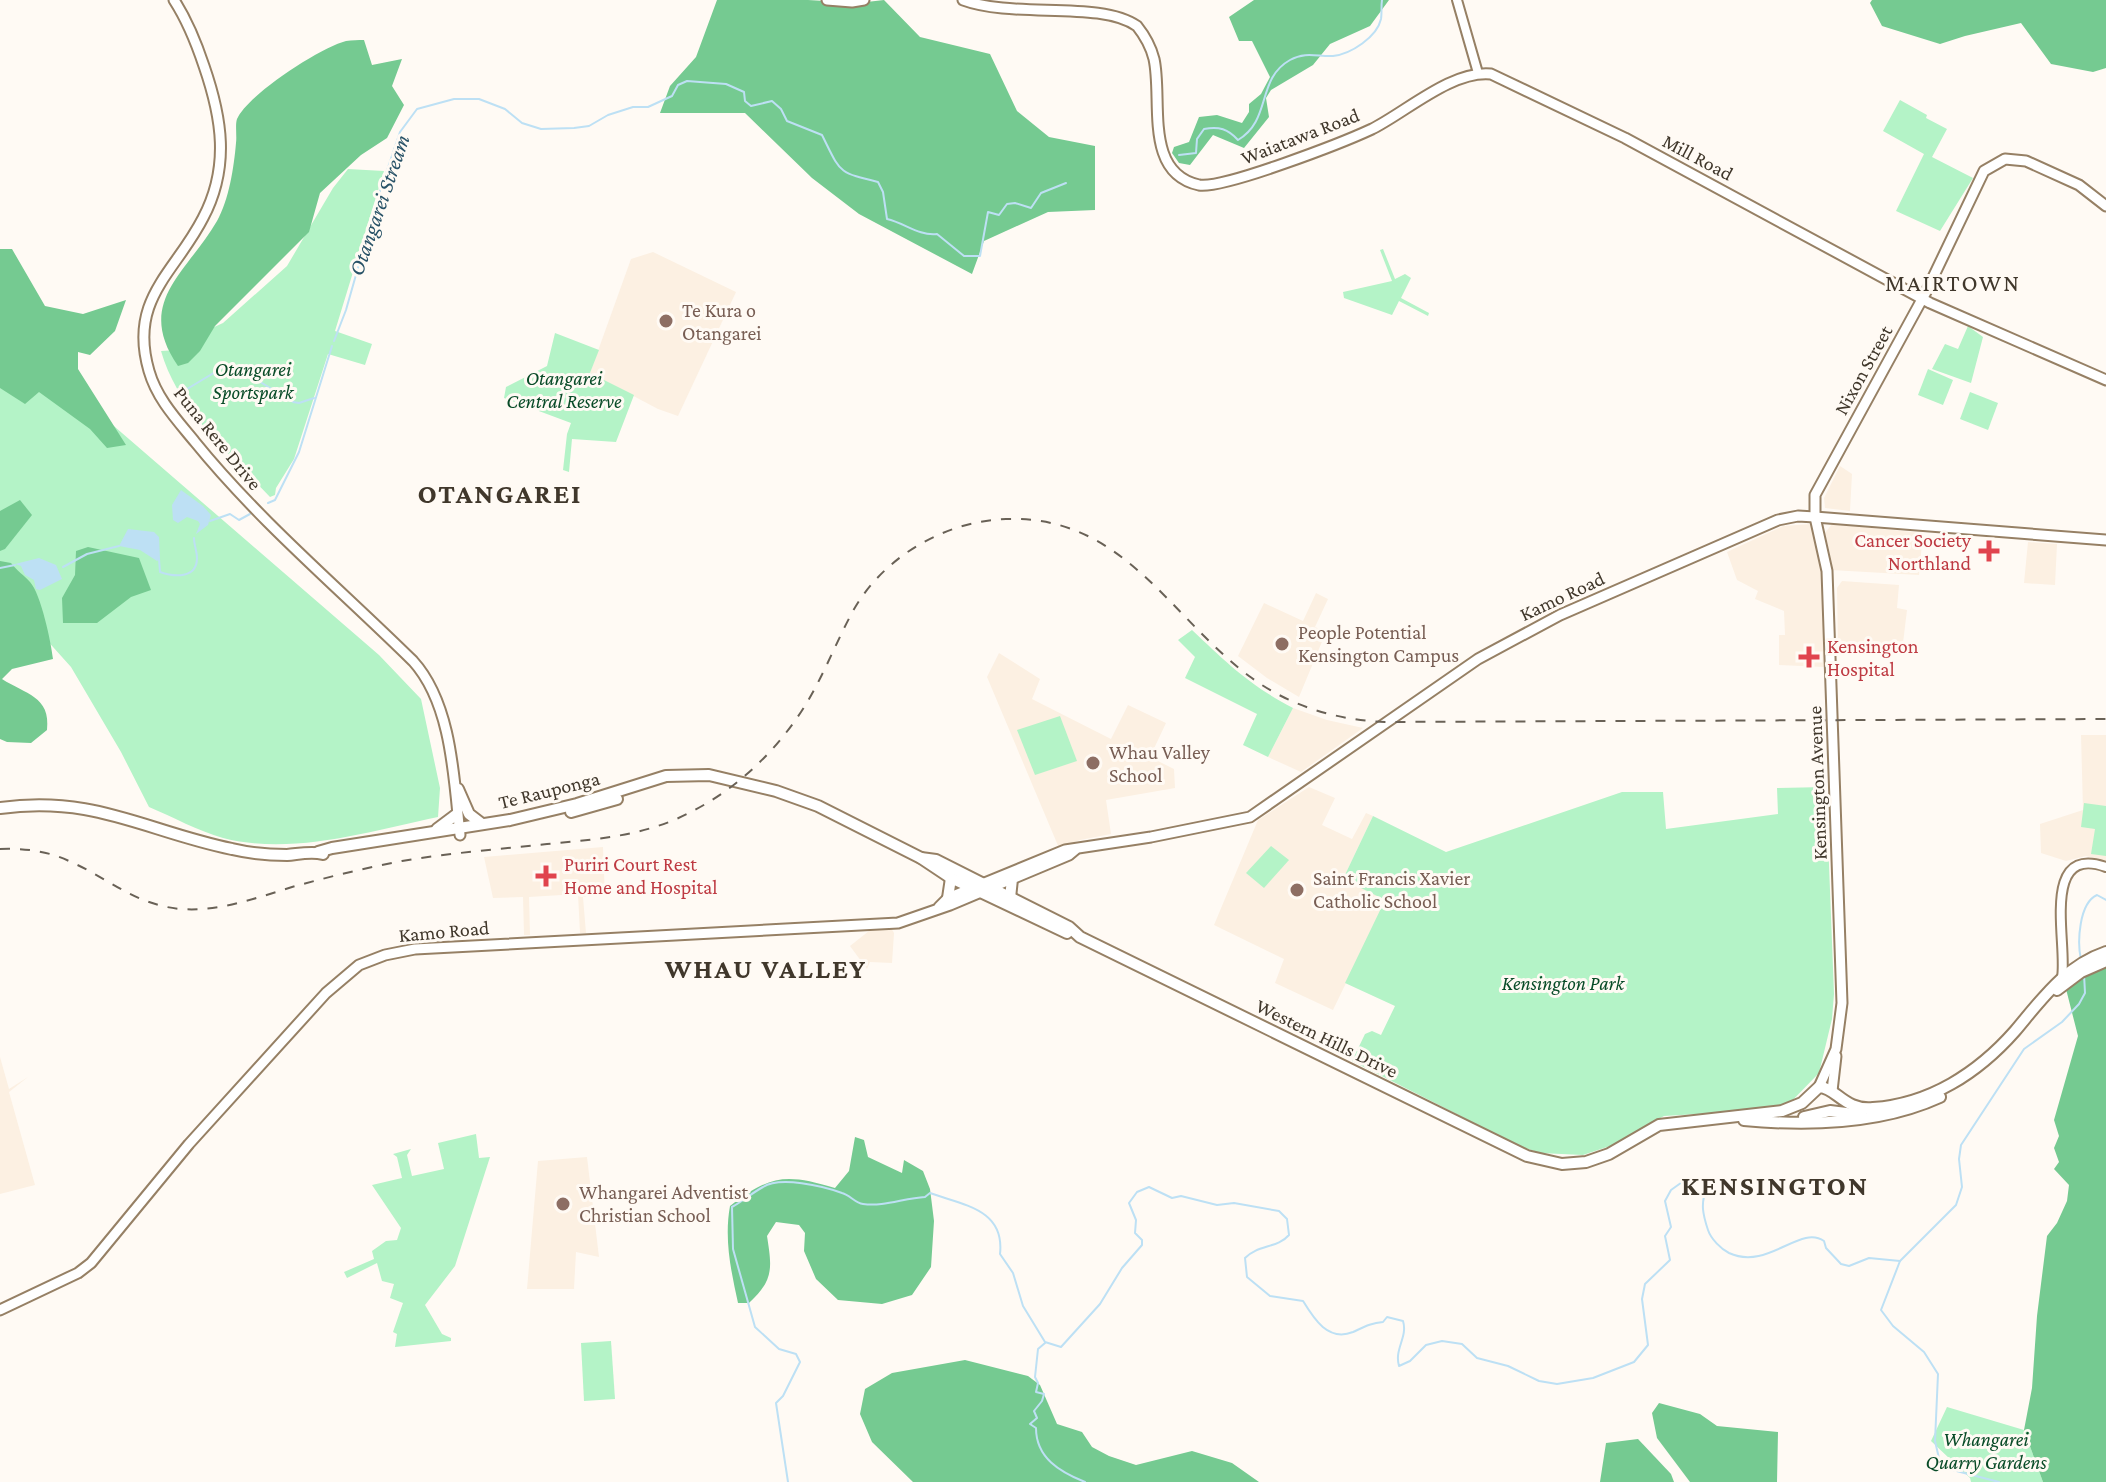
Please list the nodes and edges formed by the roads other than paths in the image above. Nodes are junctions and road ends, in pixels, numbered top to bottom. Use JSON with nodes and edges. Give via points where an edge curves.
{"nodes":[{"id":1,"x":174,"y":0,"type":"edge"},
{"id":2,"x":181,"y":0,"type":"edge"},
{"id":3,"x":827,"y":0,"type":"edge"},
{"id":4,"x":864,"y":0,"type":"edge"},
{"id":5,"x":963,"y":0,"type":"edge"},
{"id":6,"x":1457,"y":0,"type":"edge"},
{"id":7,"x":184,"y":14,"type":"junction"},
{"id":8,"x":1478,"y":73,"type":"junction"},
{"id":9,"x":2106,"y":206,"type":"edge"},
{"id":10,"x":1931,"y":282,"type":"junction"},
{"id":11,"x":1896,"y":285,"type":"junction"},
{"id":12,"x":1922,"y":299,"type":"junction"},
{"id":13,"x":2106,"y":380,"type":"edge"},
{"id":14,"x":1814,"y":499,"type":"junction"},
{"id":15,"x":1793,"y":517,"type":"junction"},
{"id":16,"x":1815,"y":517,"type":"junction"},
{"id":17,"x":2106,"y":540,"type":"edge"},
{"id":18,"x":456,"y":788,"type":"junction"},
{"id":19,"x":786,"y":796,"type":"junction"},
{"id":20,"x":0,"y":808,"type":"edge"},
{"id":21,"x":457,"y":814,"type":"junction"},
{"id":22,"x":482,"y":824,"type":"junction"},
{"id":23,"x":462,"y":831,"type":"junction"},
{"id":24,"x":428,"y":833,"type":"junction"},
{"id":25,"x":1075,"y":850,"type":"junction"},
{"id":26,"x":318,"y":852,"type":"junction"},
{"id":27,"x":921,"y":858,"type":"junction"},
{"id":28,"x":2106,"y":867,"type":"edge"},
{"id":29,"x":951,"y":878,"type":"junction"},
{"id":30,"x":1012,"y":879,"type":"junction"},
{"id":31,"x":982,"y":888,"type":"junction"},
{"id":32,"x":948,"y":898,"type":"junction"},
{"id":33,"x":1010,"y":898,"type":"junction"},
{"id":34,"x":939,"y":907,"type":"junction"},
{"id":35,"x":1080,"y":937,"type":"junction"},
{"id":36,"x":2106,"y":952,"type":"edge"},
{"id":37,"x":2106,"y":961,"type":"edge"},
{"id":38,"x":2080,"y":965,"type":"junction"},
{"id":39,"x":1836,"y":1049,"type":"junction"},
{"id":40,"x":1819,"y":1087,"type":"junction"},
{"id":41,"x":1833,"y":1093,"type":"junction"},
{"id":42,"x":1809,"y":1098,"type":"junction"},
{"id":43,"x":1830,"y":1111,"type":"junction"},
{"id":44,"x":1817,"y":1113,"type":"junction"},
{"id":45,"x":1876,"y":1116,"type":"junction"},
{"id":46,"x":1730,"y":1119,"type":"junction"},
{"id":47,"x":1790,"y":1121,"type":"junction"},
{"id":48,"x":0,"y":1310,"type":"edge"}],
"edges":[{"from":1,"to":7,"type":"main road","name":"Puna Rere Drive"},
{"from":2,"to":7,"type":"main road","name":"Puna Rere Drive"},
{"from":3,"to":4,"type":"main road"},
{"from":5,"to":8,"type":"main road","name":"Waiatawa Road","via":[[994,6],[1085,2],[1126,15],[1154,58],[1161,149],[1175,172],[1193,183],[1214,186],[1371,129]]},
{"from":6,"to":8,"type":"street"},
{"from":7,"to":18,"type":"main road","name":"Puna Rere Drive","via":[[217,106],[221,159],[204,217],[151,301],[144,338],[150,374],[167,407],[234,490],[423,672],[439,704]]},
{"from":8,"to":11,"type":"main road","name":"Mill Road","via":[[1504,79],[1625,138]]},
{"from":9,"to":10,"type":"main road","name":"Nixon Street","via":[[2079,185],[2031,163],[1999,161],[1981,176]]},
{"from":10,"to":11,"type":"main road","via":[[1917,289]]},
{"from":10,"to":12,"type":"main road","name":"Nixon Street"},
{"from":11,"to":12,"type":"main road","name":"Mill Road"},
{"from":12,"to":13,"type":"main road","name":"Mill Road"},
{"from":12,"to":14,"type":"main road","name":"Nixon Street"},
{"from":14,"to":15,"type":"main road"},
{"from":14,"to":16,"type":"main road"},
{"from":15,"to":16,"type":"main road","name":"Kamo Road"},
{"from":15,"to":25,"type":"main road","name":"Kamo Road","via":[[1560,615],[1478,659],[1250,817]]},
{"from":16,"to":17,"type":"main road","name":"Kamo Road"},
{"from":16,"to":39,"type":"main road","name":"Kensington Avenue","via":[[1827,571],[1842,1003]]},
{"from":18,"to":21,"type":"main road","name":"Puna Rere Drive"},
{"from":18,"to":22,"type":"highway","via":[[469,814]]},
{"from":18,"to":23,"type":"main road","name":"Puna Rere Drive"},
{"from":19,"to":22,"type":"highway","name":"Te Rauponga","via":[[717,776],[677,774],[542,813]]},
{"from":19,"to":23,"type":"highway","name":"Te Rauponga","via":[[709,779],[678,779],[597,806],[509,827]]},
{"from":19,"to":27,"type":"highway","name":"Te Rauponga","via":[[849,820]]},
{"from":20,"to":26,"type":"highway","name":"Te Rauponga","via":[[79,807],[237,850]]},
{"from":21,"to":23,"type":"main road","name":"Puna Rere Drive"},
{"from":21,"to":24,"type":"highway"},
{"from":22,"to":23,"type":"highway","name":"Te Rauponga"},
{"from":23,"to":24,"type":"highway","name":"Te Rauponga"},
{"from":23,"to":26,"type":"highway","name":"Te Rauponga"},
{"from":24,"to":26,"type":"highway","name":"Te Rauponga"},
{"from":25,"to":30,"type":"main road","name":"Kamo Road"},
{"from":25,"to":31,"type":"main road","name":"Kamo Road"},
{"from":27,"to":29,"type":"highway","name":"Te Rauponga"},
{"from":27,"to":31,"type":"highway","name":"Western Hills Drive","via":[[936,860]]},
{"from":28,"to":38,"type":"street","via":[[2080,864],[2065,880],[2060,902]]},
{"from":29,"to":31,"type":"highway","name":"Te Rauponga"},
{"from":29,"to":32,"type":"highway"},
{"from":30,"to":31,"type":"main road","name":"Kamo Road"},
{"from":30,"to":33,"type":"highway"},
{"from":31,"to":32,"type":"main road","name":"Kamo Road"},
{"from":31,"to":33,"type":"highway","name":"Western Hills Drive"},
{"from":31,"to":34,"type":"main road","name":"Kamo Road"},
{"from":31,"to":35,"type":"highway","name":"Te Rauponga"},
{"from":32,"to":34,"type":"main road","name":"Kamo Road"},
{"from":33,"to":35,"type":"highway","name":"Western Hills Drive"},
{"from":34,"to":48,"type":"main road","name":"Kamo Road","via":[[898,923],[415,949],[368,961],[329,989],[283,1038],[91,1263]]},
{"from":35,"to":46,"type":"highway","name":"Western Hills Drive","via":[[1542,1161],[1586,1162],[1659,1125]]},
{"from":36,"to":38,"type":"highway","name":"Western Hills Drive"},
{"from":37,"to":38,"type":"highway","name":"Western Hills Drive"},
{"from":38,"to":41,"type":"highway","name":"Western Hills Drive","via":[[2062,977],[1989,1058],[1951,1085],[1875,1108],[1852,1106]]},
{"from":38,"to":45,"type":"highway","name":"Western Hills Drive","via":[[2011,1045],[1970,1081],[1931,1102]]},
{"from":39,"to":40,"type":"main road","name":"Kensington Avenue"},
{"from":39,"to":41,"type":"main road","name":"Kensington Avenue"},
{"from":40,"to":41,"type":"highway"},
{"from":40,"to":42,"type":"highway"},
{"from":41,"to":43,"type":"highway"},
{"from":42,"to":44,"type":"highway"},
{"from":42,"to":46,"type":"highway","name":"Western Hills Drive","via":[[1782,1111]]},
{"from":43,"to":44,"type":"highway"},
{"from":43,"to":45,"type":"highway"},
{"from":44,"to":47,"type":"highway"},
{"from":45,"to":47,"type":"highway","name":"Western Hills Drive"},
{"from":46,"to":47,"type":"highway","name":"Western Hills Drive"}]}
